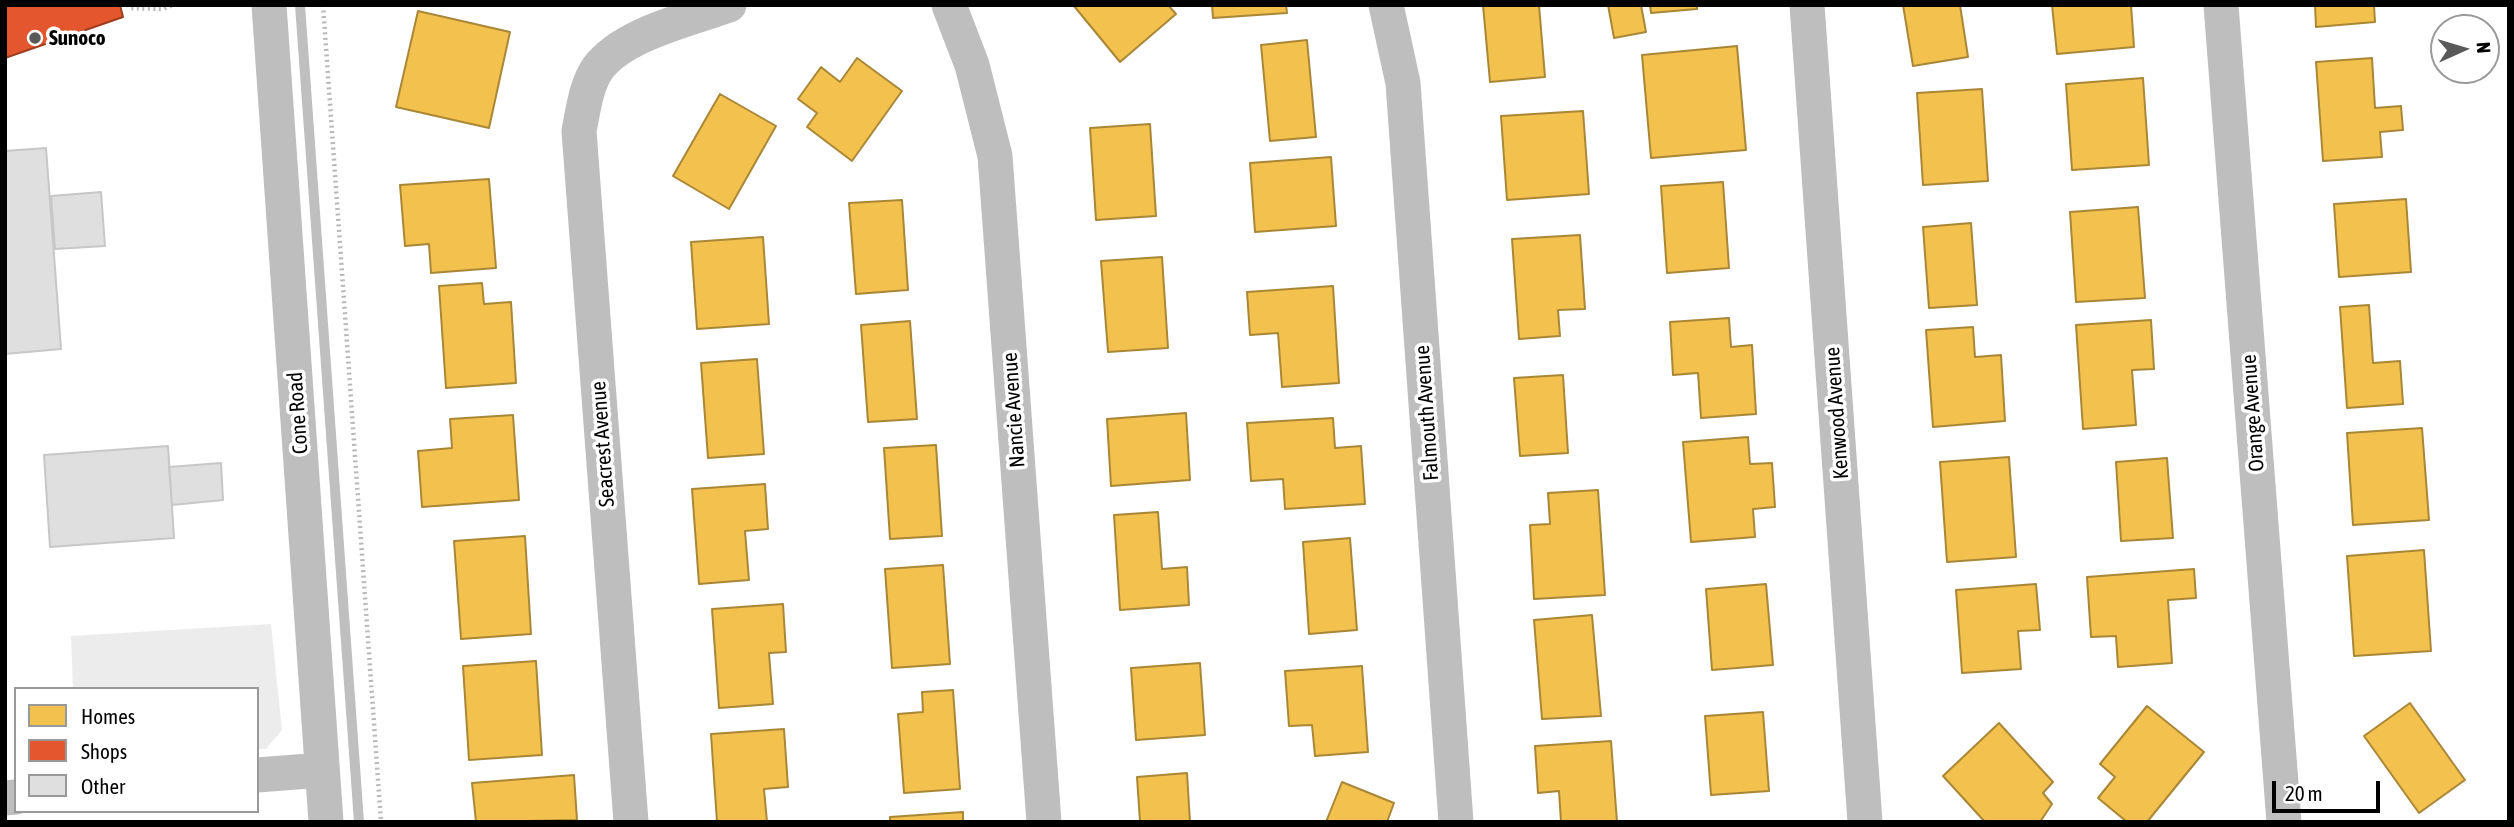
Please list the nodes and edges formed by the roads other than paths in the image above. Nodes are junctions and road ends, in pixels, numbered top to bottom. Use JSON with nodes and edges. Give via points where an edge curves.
{"nodes":[{"id":1,"x":269,"y":5,"type":"edge"},
{"id":2,"x":729,"y":5,"type":"edge"},
{"id":3,"x":949,"y":5,"type":"edge"},
{"id":4,"x":1386,"y":5,"type":"edge"},
{"id":5,"x":1807,"y":5,"type":"edge"},
{"id":6,"x":2221,"y":5,"type":"edge"},
{"id":7,"x":323,"y":769,"type":"junction"},
{"id":8,"x":259,"y":775,"type":"edge"},
{"id":9,"x":326,"y":822,"type":"edge"},
{"id":10,"x":631,"y":822,"type":"edge"},
{"id":11,"x":1044,"y":822,"type":"edge"},
{"id":12,"x":1456,"y":822,"type":"edge"},
{"id":13,"x":1865,"y":822,"type":"edge"},
{"id":14,"x":2284,"y":822,"type":"edge"}],
"edges":[{"from":1,"to":7,"type":"street","name":"Cone Road"},
{"from":2,"to":10,"type":"street","name":"Seacrest Avenue","via":[[651,32],[620,50],[598,69],[579,131]]},
{"from":3,"to":11,"type":"street","name":"Nancie Avenue","via":[[972,65],[995,156]]},
{"from":4,"to":12,"type":"street","name":"Falmouth Avenue","via":[[1403,83]]},
{"from":5,"to":13,"type":"street","name":"Kenwood Avenue"},
{"from":6,"to":14,"type":"street","name":"Orange Avenue"},
{"from":7,"to":8,"type":"street"},
{"from":7,"to":9,"type":"street","name":"Cone Road"}]}
